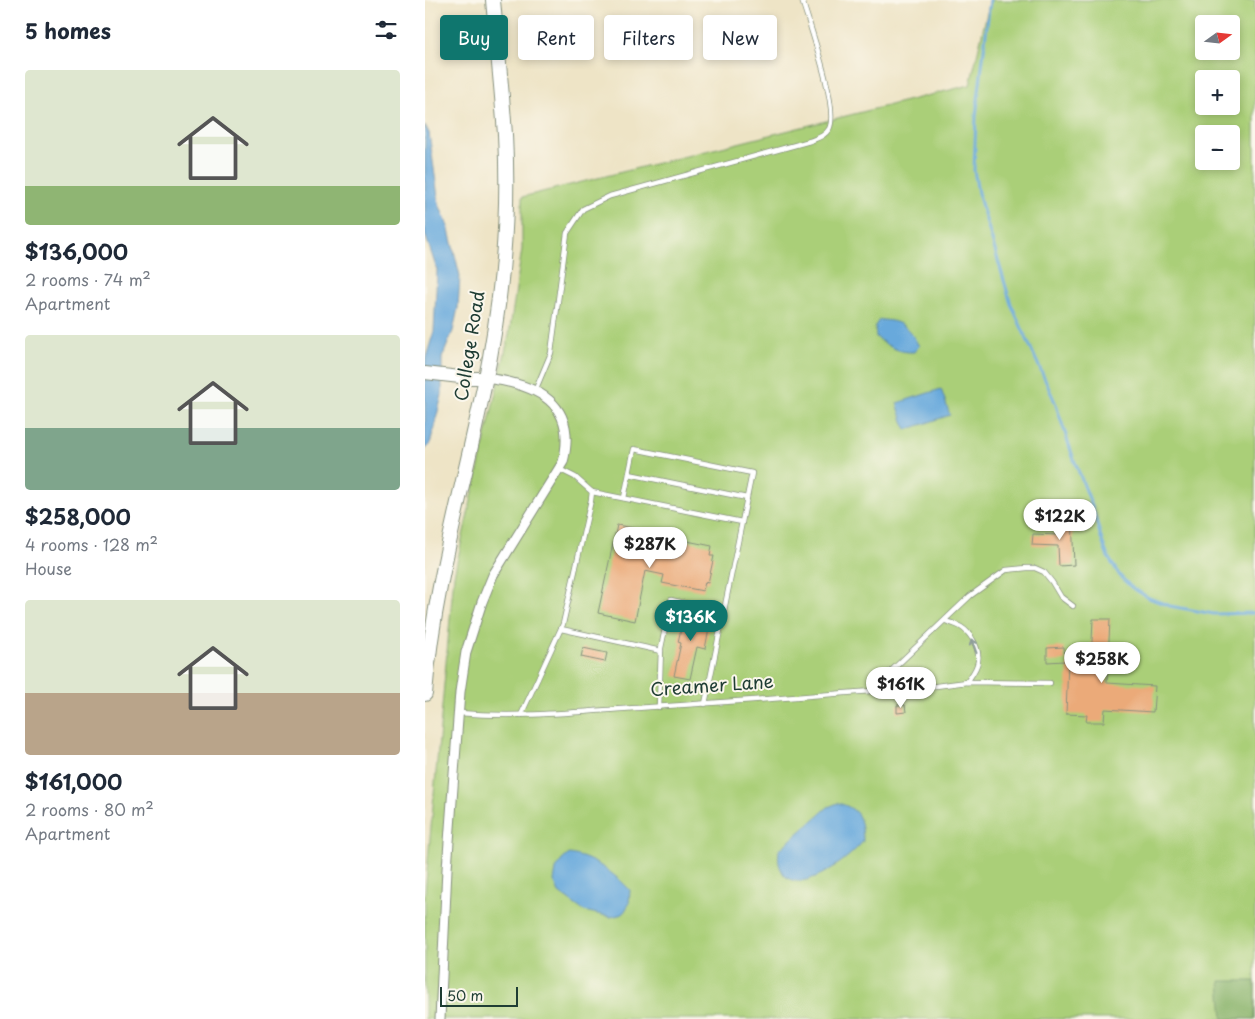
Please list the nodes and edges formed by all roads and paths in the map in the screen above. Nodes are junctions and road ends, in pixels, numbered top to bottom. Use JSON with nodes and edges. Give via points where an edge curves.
{"nodes":[{"id":1,"x":493,"y":0,"type":"edge"},
{"id":2,"x":802,"y":0,"type":"edge"},
{"id":3,"x":425,"y":374,"type":"edge"},
{"id":4,"x":485,"y":378,"type":"junction"},
{"id":5,"x":535,"y":391,"type":"junction"},
{"id":6,"x":559,"y":468,"type":"junction"},
{"id":7,"x":629,"y":474,"type":"junction"},
{"id":8,"x":592,"y":492,"type":"junction"},
{"id":9,"x":624,"y":498,"type":"junction"},
{"id":10,"x":747,"y":498,"type":"junction"},
{"id":11,"x":742,"y":522,"type":"junction"},
{"id":12,"x":1073,"y":606,"type":"dead end"},
{"id":13,"x":724,"y":612,"type":"junction"},
{"id":14,"x":945,"y":621,"type":"junction"},
{"id":15,"x":561,"y":629,"type":"junction"},
{"id":16,"x":661,"y":651,"type":"junction"},
{"id":17,"x":967,"y":682,"type":"junction"},
{"id":18,"x":1050,"y":684,"type":"dead end"},
{"id":19,"x":871,"y":690,"type":"junction"},
{"id":20,"x":425,"y":694,"type":"edge"},
{"id":21,"x":705,"y":704,"type":"junction"},
{"id":22,"x":659,"y":707,"type":"junction"},
{"id":23,"x":459,"y":713,"type":"junction"},
{"id":24,"x":521,"y":715,"type":"junction"},
{"id":25,"x":441,"y":1019,"type":"edge"}],
"edges":[{"from":1,"to":4,"type":"main road","name":"College Road","via":[[505,137],[505,216],[498,301]]},
{"from":2,"to":5,"type":"lane","via":[[828,90],[830,128],[822,137],[610,196],[583,209],[567,233],[551,354]]},
{"from":3,"to":4,"type":"street"},
{"from":4,"to":5,"type":"street","via":[[505,380]]},
{"from":4,"to":20,"type":"main road","name":"College Road","via":[[445,559]]},
{"from":5,"to":6,"type":"street","via":[[553,403],[564,423],[567,445]]},
{"from":6,"to":8,"type":"lane"},
{"from":6,"to":23,"type":"street","via":[[493,575],[466,652]]},
{"from":7,"to":9,"type":"lane"},
{"from":7,"to":10,"type":"lane"},
{"from":7,"to":10,"type":"lane","via":[[634,449],[734,469],[752,473]]},
{"from":8,"to":9,"type":"lane"},
{"from":8,"to":15,"type":"lane"},
{"from":9,"to":11,"type":"lane"},
{"from":10,"to":11,"type":"lane"},
{"from":11,"to":13,"type":"lane"},
{"from":12,"to":14,"type":"lane","via":[[1061,597],[1044,572],[1035,568],[1006,570],[970,596]]},
{"from":13,"to":16,"type":"lane","via":[[671,600]]},
{"from":13,"to":21,"type":"lane"},
{"from":17,"to":14,"type":"lane","one_way":true,"via":[[978,660],[976,647],[960,626]]},
{"from":14,"to":19,"type":"lane"},
{"from":15,"to":16,"type":"lane"},
{"from":15,"to":24,"type":"lane"},
{"from":16,"to":22,"type":"lane"},
{"from":17,"to":18,"type":"lane","name":"Creamer Lane"},
{"from":17,"to":19,"type":"lane","name":"Creamer Lane"},
{"from":19,"to":21,"type":"lane","name":"Creamer Lane"},
{"from":21,"to":22,"type":"lane","name":"Creamer Lane"},
{"from":22,"to":24,"type":"lane","name":"Creamer Lane"},
{"from":23,"to":24,"type":"lane","name":"Creamer Lane"},
{"from":23,"to":25,"type":"street","via":[[447,869]]}]}
